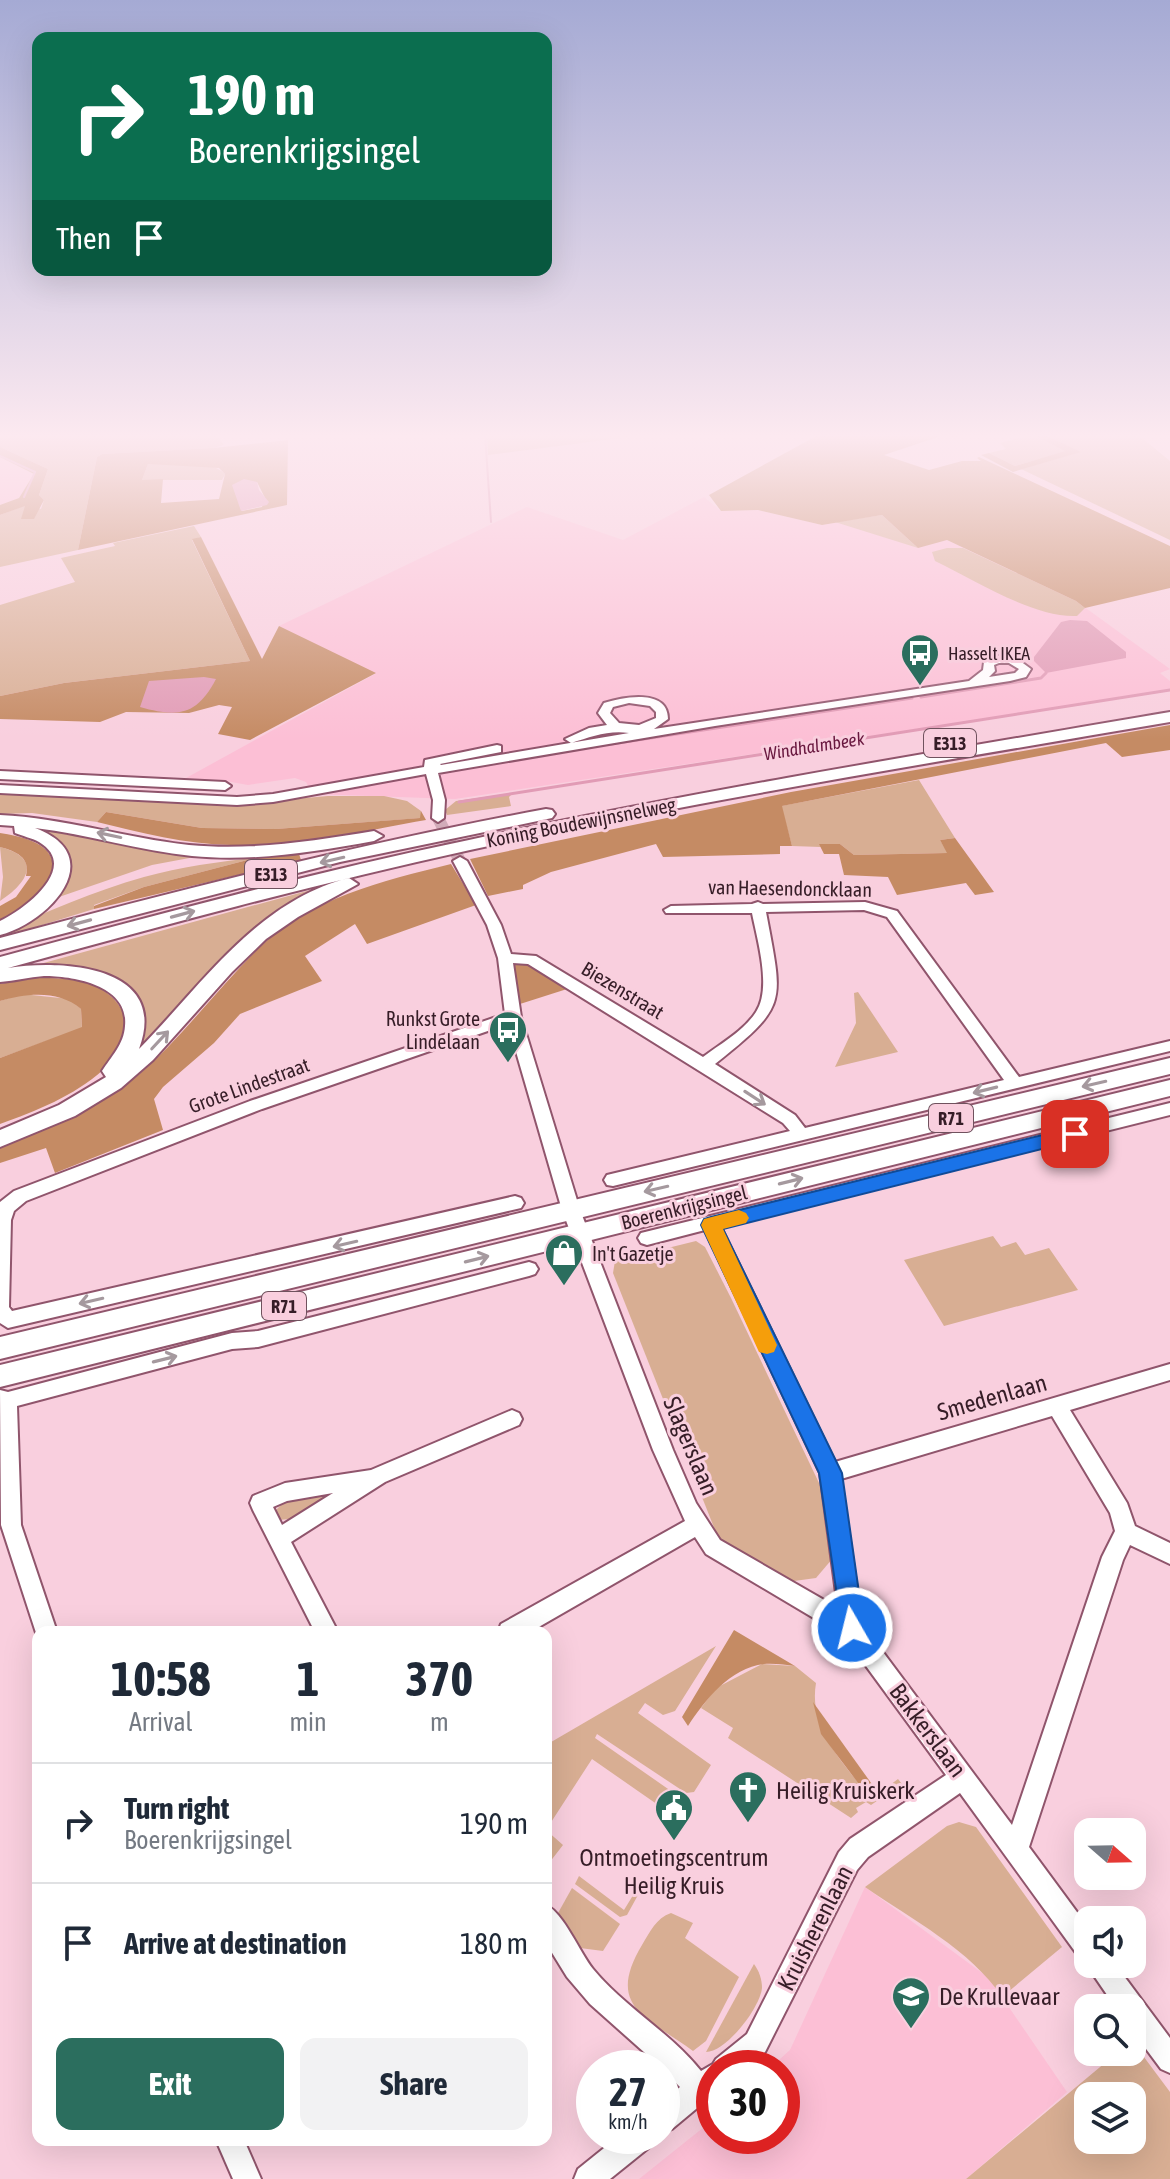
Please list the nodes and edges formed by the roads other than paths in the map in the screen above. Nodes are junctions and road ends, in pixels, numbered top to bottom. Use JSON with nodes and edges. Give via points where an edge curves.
{"nodes":[{"id":1,"x":995,"y":674,"type":"dead end"},
{"id":2,"x":1170,"y":705,"type":"edge"},
{"id":3,"x":605,"y":717,"type":"junction"},
{"id":4,"x":660,"y":717,"type":"junction"},
{"id":5,"x":1170,"y":717,"type":"edge"},
{"id":6,"x":715,"y":722,"type":"junction"},
{"id":7,"x":618,"y":727,"type":"junction"},
{"id":8,"x":593,"y":731,"type":"junction"},
{"id":9,"x":430,"y":766,"type":"junction"},
{"id":10,"x":0,"y":775,"type":"edge"},
{"id":11,"x":225,"y":786,"type":"dead end"},
{"id":12,"x":0,"y":789,"type":"edge"},
{"id":13,"x":545,"y":814,"type":"junction"},
{"id":14,"x":438,"y":818,"type":"tunnel mouth"},
{"id":15,"x":0,"y":820,"type":"edge"},
{"id":16,"x":0,"y":827,"type":"edge"},
{"id":17,"x":463,"y":853,"type":"junction"},
{"id":18,"x":758,"y":906,"type":"junction"},
{"id":19,"x":671,"y":910,"type":"dead end"},
{"id":20,"x":0,"y":929,"type":"edge"},
{"id":21,"x":0,"y":944,"type":"edge"},
{"id":22,"x":505,"y":958,"type":"junction"},
{"id":23,"x":0,"y":964,"type":"edge"},
{"id":24,"x":0,"y":977,"type":"edge"},
{"id":25,"x":513,"y":1017,"type":"junction"},
{"id":26,"x":1170,"y":1046,"type":"edge"},
{"id":27,"x":704,"y":1065,"type":"junction"},
{"id":28,"x":1170,"y":1066,"type":"edge"},
{"id":29,"x":1015,"y":1083,"type":"junction"},
{"id":30,"x":1170,"y":1088,"type":"edge"},
{"id":31,"x":1117,"y":1101,"type":"junction"},
{"id":32,"x":1162,"y":1111,"type":"edge"},
{"id":33,"x":0,"y":1128,"type":"edge"},
{"id":34,"x":802,"y":1135,"type":"junction"},
{"id":35,"x":0,"y":1139,"type":"edge"},
{"id":36,"x":759,"y":1144,"type":"junction"},
{"id":37,"x":732,"y":1171,"type":"junction"},
{"id":38,"x":613,"y":1180,"type":"dead end"},
{"id":39,"x":515,"y":1203,"type":"dead end"},
{"id":40,"x":3,"y":1205,"type":"edge"},
{"id":41,"x":575,"y":1222,"type":"junction"},
{"id":42,"x":421,"y":1225,"type":"junction"},
{"id":43,"x":711,"y":1225,"type":"junction"},
{"id":44,"x":460,"y":1237,"type":"junction"},
{"id":45,"x":647,"y":1238,"type":"dead end"},
{"id":46,"x":529,"y":1269,"type":"dead end"},
{"id":47,"x":0,"y":1310,"type":"edge"},
{"id":48,"x":250,"y":1314,"type":"junction"},
{"id":49,"x":232,"y":1341,"type":"junction"},
{"id":50,"x":0,"y":1348,"type":"edge"},
{"id":51,"x":1170,"y":1372,"type":"edge"},
{"id":52,"x":3,"y":1391,"type":"edge"},
{"id":53,"x":1056,"y":1405,"type":"junction"},
{"id":54,"x":512,"y":1419,"type":"dead end"},
{"id":55,"x":830,"y":1473,"type":"junction"},
{"id":56,"x":378,"y":1476,"type":"junction"},
{"id":57,"x":697,"y":1525,"type":"junction"},
{"id":58,"x":1126,"y":1532,"type":"junction"},
{"id":59,"x":278,"y":1539,"type":"junction"},
{"id":60,"x":1170,"y":1554,"type":"edge"},
{"id":61,"x":44,"y":1626,"type":"edge"},
{"id":62,"x":324,"y":1626,"type":"edge"},
{"id":63,"x":520,"y":1626,"type":"edge"},
{"id":64,"x":852,"y":1628,"type":"junction"},
{"id":65,"x":963,"y":1777,"type":"junction"},
{"id":66,"x":1016,"y":1848,"type":"junction"},
{"id":67,"x":552,"y":1929,"type":"edge"},
{"id":68,"x":1074,"y":1929,"type":"edge"},
{"id":69,"x":1146,"y":2027,"type":"edge"},
{"id":70,"x":747,"y":2050,"type":"edge"},
{"id":71,"x":1170,"y":2060,"type":"edge"},
{"id":72,"x":696,"y":2075,"type":"edge"},
{"id":73,"x":696,"y":2091,"type":"edge"},
{"id":74,"x":680,"y":2104,"type":"edge"},
{"id":75,"x":233,"y":2146,"type":"edge"},
{"id":76,"x":619,"y":2154,"type":"edge"},
{"id":77,"x":247,"y":2179,"type":"edge"},
{"id":78,"x":588,"y":2179,"type":"edge"}],
"edges":[{"from":1,"to":6,"type":"street","via":[[972,684]]},
{"from":2,"to":13,"type":"highway","name":"Koning Boudewijnsnelweg","number":"E313"},
{"from":3,"to":4,"type":"street","via":[[608,705],[629,699],[654,703]]},
{"from":3,"to":7,"type":"street"},
{"from":3,"to":8,"type":"street"},
{"from":4,"to":6,"type":"street"},
{"from":4,"to":7,"type":"street","via":[[645,728]]},
{"from":5,"to":17,"type":"highway","name":"Koning Boudewijnsnelweg","number":"E313","via":[[744,790]]},
{"from":6,"to":9,"type":"street"},
{"from":7,"to":8,"type":"street"},
{"from":8,"to":9,"type":"street","via":[[567,741]]},
{"from":9,"to":12,"type":"street","via":[[273,798],[191,800]]},
{"from":9,"to":14,"type":"street"},
{"from":10,"to":11,"type":"street"},
{"from":13,"to":15,"type":"highway","one_way":true,"via":[[523,812],[293,849],[221,852]]},
{"from":13,"to":21,"type":"highway","name":"Koning Boudewijnsnelweg","number":"E313","one_way":true,"via":[[184,895]]},
{"from":16,"to":20,"type":"highway","via":[[46,838],[63,858],[63,877],[49,897]]},
{"from":17,"to":22,"type":"street"},
{"from":23,"to":17,"type":"highway","name":"Koning Boudewijnsnelweg","number":"E313","one_way":true,"via":[[204,908]]},
{"from":35,"to":17,"type":"highway","one_way":true,"via":[[70,1110],[120,1078],[258,936],[285,916],[347,885]]},
{"from":18,"to":19,"type":"street","name":"van Haesendoncklaan"},
{"from":18,"to":27,"type":"street","via":[[769,1000],[764,1014]]},
{"from":18,"to":29,"type":"street","name":"van Haesendoncklaan","via":[[865,906],[892,914]]},
{"from":22,"to":25,"type":"street"},
{"from":22,"to":27,"type":"street","name":"Biezenstraat","via":[[531,959]]},
{"from":24,"to":33,"type":"highway","via":[[46,970],[99,978],[121,990],[138,1018],[127,1054],[86,1093]]},
{"from":25,"to":40,"type":"street","name":"Grote Lindestraat","via":[[256,1105]]},
{"from":25,"to":41,"type":"street"},
{"from":26,"to":29,"type":"street"},
{"from":27,"to":34,"type":"street","name":"Biezenstraat","one_way":true,"via":[[789,1119]]},
{"from":28,"to":37,"type":"highway","name":"Boerenkrijgsingel","number":"R71","one_way":true},
{"from":29,"to":34,"type":"street","one_way":true},
{"from":30,"to":31,"type":"highway","name":"Boerenkrijgsingel","number":"R71"},
{"from":31,"to":32,"type":"street","name":"Boerenkrijgsingel"},
{"from":41,"to":31,"type":"highway","name":"Boerenkrijgsingel","number":"R71","one_way":true},
{"from":32,"to":43,"type":"street","name":"Boerenkrijgsingel"},
{"from":34,"to":36,"type":"street"},
{"from":36,"to":37,"type":"street","name":"Boerenkrijgsingel"},
{"from":36,"to":38,"type":"street"},
{"from":37,"to":41,"type":"highway","name":"Boerenkrijgsingel","number":"R71","one_way":true},
{"from":39,"to":42,"type":"street"},
{"from":40,"to":47,"type":"street","name":"Grote Lindestraat"},
{"from":41,"to":44,"type":"highway","name":"Boerenkrijgsingel","number":"R71"},
{"from":48,"to":41,"type":"highway","name":"Boerenkrijgsingel","number":"R71","one_way":true},
{"from":41,"to":57,"type":"street","name":"Slagerslaan"},
{"from":42,"to":44,"type":"street"},
{"from":42,"to":47,"type":"street","one_way":true,"via":[[8,1320]]},
{"from":43,"to":45,"type":"street","name":"Boerenkrijgsingel"},
{"from":43,"to":55,"type":"street","name":"Bakkerslaan"},
{"from":44,"to":50,"type":"highway","name":"Boerenkrijgsingel","number":"R71"},
{"from":46,"to":49,"type":"street","via":[[258,1339]]},
{"from":48,"to":49,"type":"street"},
{"from":48,"to":52,"type":"highway","name":"Boerenkrijgsingel","number":"R71"},
{"from":52,"to":49,"type":"street","one_way":true},
{"from":51,"to":53,"type":"street","name":"Smedenlaan"},
{"from":52,"to":61,"type":"street","via":[[11,1525]]},
{"from":53,"to":55,"type":"street","name":"Smedenlaan"},
{"from":53,"to":58,"type":"street","via":[[1120,1510]]},
{"from":54,"to":56,"type":"street"},
{"from":55,"to":64,"type":"street","name":"Bakkerslaan"},
{"from":56,"to":59,"type":"street"},
{"from":56,"to":59,"type":"street","via":[[285,1492],[260,1503]]},
{"from":57,"to":63,"type":"street"},
{"from":57,"to":64,"type":"street","name":"Slagerslaan","via":[[713,1547]]},
{"from":58,"to":60,"type":"street"},
{"from":58,"to":66,"type":"street","via":[[1113,1557]]},
{"from":59,"to":62,"type":"street"},
{"from":64,"to":65,"type":"street","name":"Bakkerslaan"},
{"from":65,"to":66,"type":"street","name":"Bakkerslaan"},
{"from":65,"to":70,"type":"street","name":"Kruisherenlaan","via":[[859,1848],[848,1861],[756,2043]]},
{"from":66,"to":68,"type":"street","name":"Bakkerslaan"},
{"from":67,"to":72,"type":"street","via":[[569,1961],[600,1996]]},
{"from":69,"to":71,"type":"street"},
{"from":73,"to":74,"type":"street"},
{"from":75,"to":77,"type":"street"},
{"from":76,"to":78,"type":"street"}]}
